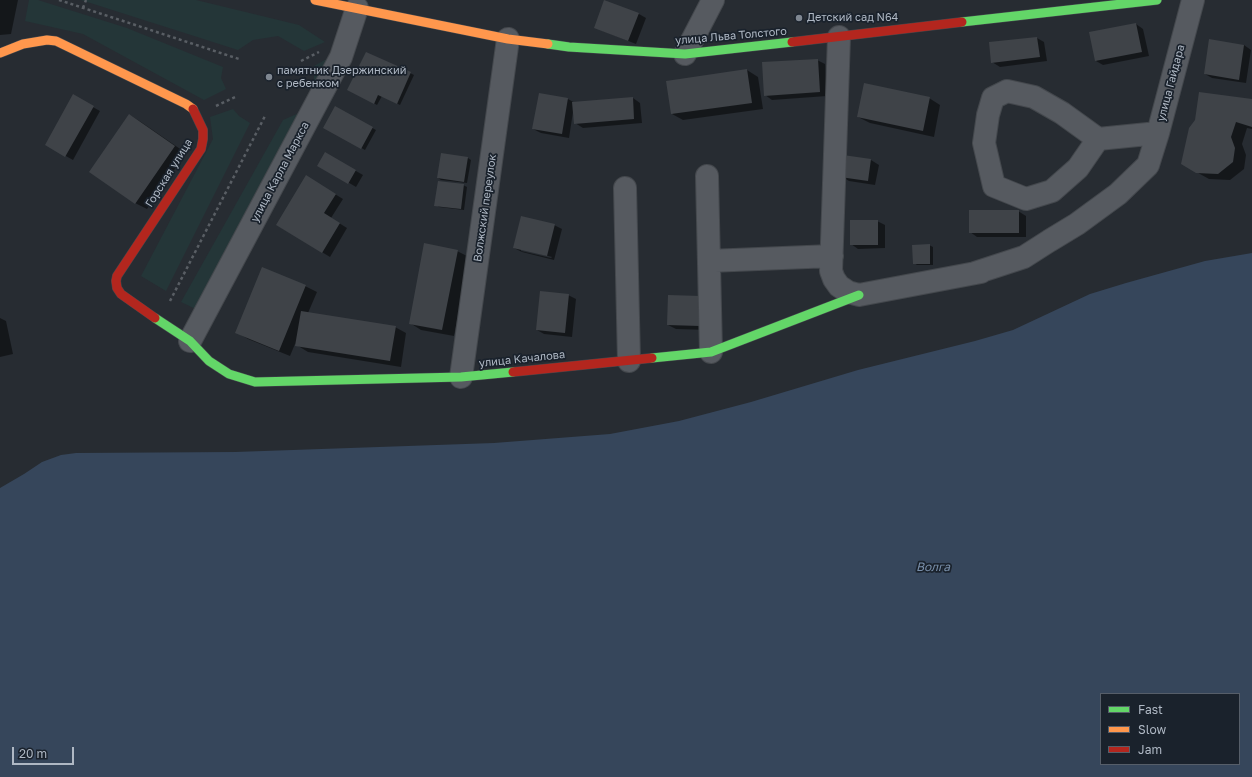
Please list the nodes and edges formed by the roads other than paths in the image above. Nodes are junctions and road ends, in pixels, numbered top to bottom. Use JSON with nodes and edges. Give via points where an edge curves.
{"nodes":[{"id":1,"x":315,"y":0,"type":"edge"},
{"id":2,"x":713,"y":0,"type":"edge"},
{"id":3,"x":1157,"y":0,"type":"edge"},
{"id":4,"x":1193,"y":0,"type":"edge"},
{"id":5,"x":360,"y":4,"type":"edge"},
{"id":6,"x":838,"y":36,"type":"junction"},
{"id":7,"x":508,"y":39,"type":"junction"},
{"id":8,"x":0,"y":53,"type":"edge"},
{"id":9,"x":685,"y":54,"type":"junction"},
{"id":10,"x":1158,"y":133,"type":"junction"},
{"id":11,"x":1098,"y":139,"type":"junction"},
{"id":12,"x":707,"y":176,"type":"dead end"},
{"id":13,"x":625,"y":188,"type":"dead end"},
{"id":14,"x":832,"y":256,"type":"junction"},
{"id":15,"x":709,"y":261,"type":"junction"},
{"id":16,"x":859,"y":295,"type":"junction"},
{"id":17,"x":190,"y":342,"type":"junction"},
{"id":18,"x":710,"y":352,"type":"junction"},
{"id":19,"x":629,"y":360,"type":"junction"},
{"id":20,"x":461,"y":377,"type":"junction"}],
"edges":[{"from":1,"to":5,"type":"street","name":"улица Льва Толстого"},
{"from":2,"to":9,"type":"street"},
{"from":3,"to":6,"type":"street","name":"улица Льва Толстого"},
{"from":4,"to":10,"type":"street","name":"улица Гайдара"},
{"from":5,"to":7,"type":"street","name":"улица Льва Толстого"},
{"from":5,"to":17,"type":"street","name":"улица Карла Маркса","via":[[341,57]]},
{"from":6,"to":9,"type":"street","name":"улица Льва Толстого"},
{"from":6,"to":14,"type":"street"},
{"from":7,"to":9,"type":"street","name":"улица Льва Толстого","via":[[569,47]]},
{"from":7,"to":20,"type":"street","name":"Волжский переулок"},
{"from":8,"to":17,"type":"street","name":"Горская улица","via":[[23,44],[56,41],[194,110],[203,130],[204,139],[200,149],[116,281],[117,288],[126,299]]},
{"from":10,"to":11,"type":"street"},
{"from":10,"to":16,"type":"street","name":"улица Гайдара","via":[[1148,165],[1118,194],[1024,257],[978,273]]},
{"from":11,"to":11,"type":"street","via":[[1034,97],[1007,91],[993,98],[984,143],[994,186],[1026,199],[1052,191],[1078,168]]},
{"from":12,"to":15,"type":"street"},
{"from":13,"to":19,"type":"street"},
{"from":14,"to":15,"type":"street"},
{"from":14,"to":16,"type":"street","via":[[834,279],[848,292]]},
{"from":15,"to":18,"type":"street"},
{"from":16,"to":18,"type":"street","name":"улица Качалова"},
{"from":17,"to":20,"type":"street","name":"улица Качалова","via":[[209,361],[229,374],[255,382]]},
{"from":18,"to":19,"type":"street","name":"улица Качалова"},
{"from":19,"to":20,"type":"street","name":"улица Качалова"}]}
